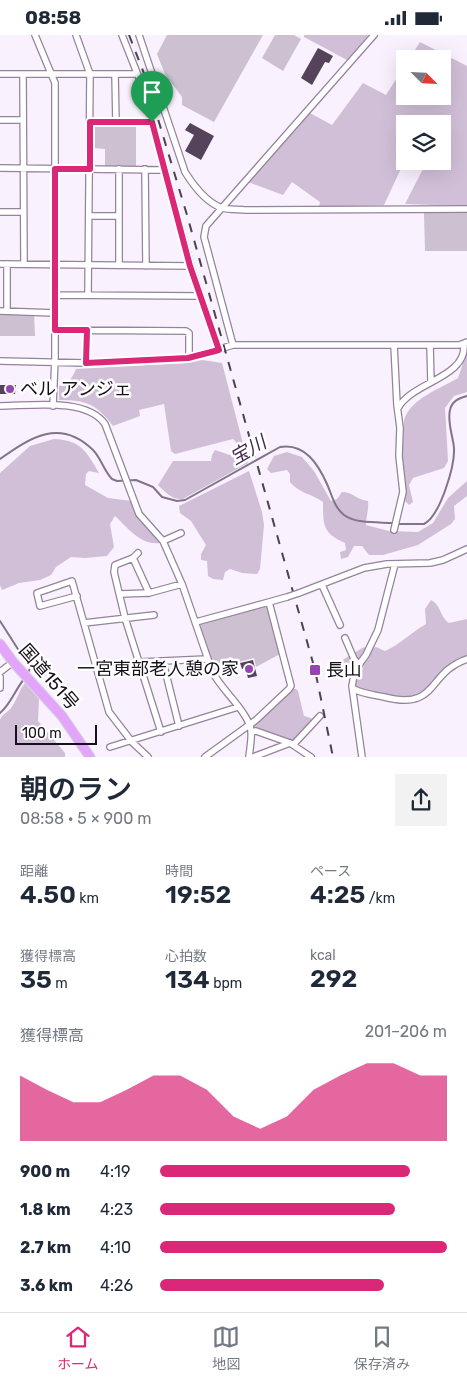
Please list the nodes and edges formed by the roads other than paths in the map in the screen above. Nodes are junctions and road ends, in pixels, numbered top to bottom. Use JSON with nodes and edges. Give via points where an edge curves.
{"nodes":[{"id":1,"x":35,"y":35,"type":"edge"},
{"id":2,"x":76,"y":35,"type":"edge"},
{"id":3,"x":122,"y":35,"type":"edge"},
{"id":4,"x":139,"y":35,"type":"edge"},
{"id":5,"x":374,"y":35,"type":"edge"},
{"id":6,"x":0,"y":74,"type":"edge"},
{"id":7,"x":23,"y":74,"type":"junction"},
{"id":8,"x":51,"y":74,"type":"junction"},
{"id":9,"x":90,"y":74,"type":"junction"},
{"id":10,"x":115,"y":74,"type":"junction"},
{"id":11,"x":136,"y":74,"type":"junction"},
{"id":12,"x":0,"y":120,"type":"edge"},
{"id":13,"x":23,"y":120,"type":"junction"},
{"id":14,"x":90,"y":122,"type":"junction"},
{"id":15,"x":152,"y":122,"type":"junction"},
{"id":16,"x":116,"y":123,"type":"junction"},
{"id":17,"x":0,"y":169,"type":"edge"},
{"id":18,"x":23,"y":169,"type":"junction"},
{"id":19,"x":55,"y":169,"type":"junction"},
{"id":20,"x":90,"y":169,"type":"junction"},
{"id":21,"x":119,"y":169,"type":"junction"},
{"id":22,"x":145,"y":169,"type":"junction"},
{"id":23,"x":165,"y":170,"type":"junction"},
{"id":24,"x":222,"y":208,"type":"junction"},
{"id":25,"x":467,"y":209,"type":"edge"},
{"id":26,"x":0,"y":212,"type":"edge"},
{"id":27,"x":23,"y":212,"type":"junction"},
{"id":28,"x":89,"y":215,"type":"junction"},
{"id":29,"x":119,"y":216,"type":"junction"},
{"id":30,"x":24,"y":263,"type":"junction"},
{"id":31,"x":3,"y":264,"type":"edge"},
{"id":32,"x":55,"y":265,"type":"junction"},
{"id":33,"x":88,"y":265,"type":"junction"},
{"id":34,"x":119,"y":265,"type":"junction"},
{"id":35,"x":146,"y":265,"type":"junction"},
{"id":36,"x":190,"y":266,"type":"junction"},
{"id":37,"x":55,"y":295,"type":"junction"},
{"id":38,"x":88,"y":295,"type":"junction"},
{"id":39,"x":200,"y":295,"type":"junction"},
{"id":40,"x":3,"y":311,"type":"edge"},
{"id":41,"x":55,"y":313,"type":"junction"},
{"id":42,"x":55,"y":330,"type":"junction"},
{"id":43,"x":87,"y":330,"type":"junction"},
{"id":44,"x":465,"y":344,"type":"edge"},
{"id":45,"x":233,"y":345,"type":"junction"},
{"id":46,"x":394,"y":345,"type":"junction"},
{"id":47,"x":430,"y":345,"type":"junction"},
{"id":48,"x":219,"y":350,"type":"junction"},
{"id":49,"x":188,"y":358,"type":"junction"},
{"id":50,"x":0,"y":361,"type":"edge"},
{"id":51,"x":55,"y":363,"type":"junction"},
{"id":52,"x":86,"y":363,"type":"junction"},
{"id":53,"x":432,"y":382,"type":"junction"},
{"id":54,"x":0,"y":406,"type":"edge"},
{"id":55,"x":53,"y":406,"type":"junction"},
{"id":56,"x":398,"y":407,"type":"junction"},
{"id":57,"x":394,"y":529,"type":"dead end"},
{"id":58,"x":181,"y":533,"type":"dead end"},
{"id":59,"x":163,"y":541,"type":"junction"},
{"id":60,"x":467,"y":549,"type":"edge"},
{"id":61,"x":138,"y":553,"type":"dead end"},
{"id":62,"x":133,"y":558,"type":"junction"},
{"id":63,"x":395,"y":564,"type":"junction"},
{"id":64,"x":182,"y":584,"type":"junction"},
{"id":65,"x":322,"y":585,"type":"junction"},
{"id":66,"x":149,"y":593,"type":"junction"},
{"id":67,"x":120,"y":594,"type":"junction"},
{"id":68,"x":77,"y":596,"type":"junction"},
{"id":69,"x":269,"y":601,"type":"junction"},
{"id":70,"x":154,"y":615,"type":"dead end"},
{"id":71,"x":125,"y":618,"type":"junction"},
{"id":72,"x":196,"y":622,"type":"junction"},
{"id":73,"x":84,"y":623,"type":"junction"},
{"id":74,"x":340,"y":625,"type":"dead end"},
{"id":75,"x":346,"y":638,"type":"dead end"},
{"id":76,"x":0,"y":644,"type":"edge"},
{"id":77,"x":208,"y":659,"type":"junction"},
{"id":78,"x":467,"y":659,"type":"edge"},
{"id":79,"x":163,"y":661,"type":"junction"},
{"id":80,"x":13,"y":662,"type":"junction"},
{"id":81,"x":140,"y":662,"type":"junction"},
{"id":82,"x":359,"y":665,"type":"junction"},
{"id":83,"x":0,"y":672,"type":"edge"},
{"id":84,"x":0,"y":677,"type":"edge"},
{"id":85,"x":0,"y":688,"type":"edge"},
{"id":86,"x":354,"y":689,"type":"junction"},
{"id":87,"x":238,"y":707,"type":"junction"},
{"id":88,"x":320,"y":716,"type":"dead end"},
{"id":89,"x":249,"y":724,"type":"junction"},
{"id":90,"x":179,"y":726,"type":"junction"},
{"id":91,"x":160,"y":732,"type":"junction"},
{"id":92,"x":251,"y":732,"type":"junction"},
{"id":93,"x":132,"y":742,"type":"junction"},
{"id":94,"x":291,"y":744,"type":"junction"},
{"id":95,"x":110,"y":747,"type":"dead end"},
{"id":96,"x":90,"y":757,"type":"edge"},
{"id":97,"x":148,"y":757,"type":"edge"},
{"id":98,"x":205,"y":757,"type":"edge"},
{"id":99,"x":251,"y":757,"type":"edge"},
{"id":100,"x":310,"y":757,"type":"edge"},
{"id":101,"x":362,"y":757,"type":"edge"}],
"edges":[{"from":1,"to":8,"type":"street"},
{"from":2,"to":9,"type":"street"},
{"from":3,"to":11,"type":"street"},
{"from":4,"to":24,"type":"street","via":[[185,172],[195,186]]},
{"from":5,"to":24,"type":"street"},
{"from":6,"to":7,"type":"street"},
{"from":7,"to":8,"type":"street"},
{"from":7,"to":13,"type":"street"},
{"from":8,"to":9,"type":"street"},
{"from":8,"to":19,"type":"street","via":[[55,95]]},
{"from":9,"to":10,"type":"street"},
{"from":9,"to":14,"type":"street"},
{"from":10,"to":11,"type":"street"},
{"from":10,"to":16,"type":"street"},
{"from":11,"to":15,"type":"street"},
{"from":12,"to":13,"type":"street"},
{"from":13,"to":18,"type":"street"},
{"from":14,"to":16,"type":"street"},
{"from":14,"to":20,"type":"street"},
{"from":15,"to":16,"type":"street"},
{"from":15,"to":23,"type":"street"},
{"from":17,"to":18,"type":"street"},
{"from":18,"to":19,"type":"street"},
{"from":18,"to":27,"type":"street"},
{"from":19,"to":20,"type":"street"},
{"from":19,"to":32,"type":"street"},
{"from":20,"to":21,"type":"street"},
{"from":20,"to":28,"type":"street"},
{"from":21,"to":22,"type":"street"},
{"from":21,"to":29,"type":"street"},
{"from":22,"to":23,"type":"street"},
{"from":22,"to":35,"type":"street"},
{"from":23,"to":36,"type":"street"},
{"from":24,"to":25,"type":"street"},
{"from":24,"to":45,"type":"street","via":[[208,223],[204,237]]},
{"from":26,"to":27,"type":"street"},
{"from":27,"to":30,"type":"street"},
{"from":28,"to":29,"type":"street"},
{"from":28,"to":33,"type":"street"},
{"from":29,"to":34,"type":"street"},
{"from":30,"to":31,"type":"street"},
{"from":30,"to":32,"type":"street"},
{"from":31,"to":40,"type":"street"},
{"from":32,"to":33,"type":"street"},
{"from":32,"to":37,"type":"street"},
{"from":33,"to":34,"type":"street"},
{"from":33,"to":38,"type":"street"},
{"from":34,"to":35,"type":"street"},
{"from":35,"to":36,"type":"street"},
{"from":36,"to":39,"type":"street"},
{"from":37,"to":38,"type":"street"},
{"from":37,"to":41,"type":"street"},
{"from":38,"to":39,"type":"street"},
{"from":39,"to":48,"type":"street"},
{"from":40,"to":41,"type":"street"},
{"from":41,"to":42,"type":"street"},
{"from":42,"to":43,"type":"street"},
{"from":42,"to":51,"type":"street"},
{"from":43,"to":49,"type":"street","via":[[186,331],[189,333]]},
{"from":43,"to":52,"type":"street"},
{"from":44,"to":47,"type":"street"},
{"from":44,"to":53,"type":"street","via":[[457,364]]},
{"from":45,"to":46,"type":"street"},
{"from":45,"to":48,"type":"street"},
{"from":46,"to":47,"type":"street"},
{"from":46,"to":56,"type":"street"},
{"from":47,"to":53,"type":"street"},
{"from":48,"to":49,"type":"street"},
{"from":49,"to":52,"type":"street"},
{"from":50,"to":51,"type":"street"},
{"from":51,"to":52,"type":"street"},
{"from":51,"to":55,"type":"street"},
{"from":53,"to":56,"type":"street","via":[[411,393]]},
{"from":54,"to":55,"type":"street"},
{"from":55,"to":59,"type":"street","via":[[80,407],[100,417],[139,514]]},
{"from":56,"to":57,"type":"street","via":[[403,492]]},
{"from":58,"to":59,"type":"street"},
{"from":59,"to":64,"type":"street"},
{"from":60,"to":63,"type":"street","via":[[430,563]]},
{"from":61,"to":62,"type":"street"},
{"from":62,"to":66,"type":"street"},
{"from":62,"to":67,"type":"street","via":[[116,565],[114,572]]},
{"from":63,"to":65,"type":"street","via":[[364,568]]},
{"from":63,"to":82,"type":"street","via":[[378,630]]},
{"from":64,"to":66,"type":"street"},
{"from":64,"to":72,"type":"street"},
{"from":65,"to":69,"type":"street","bridge":true},
{"from":65,"to":74,"type":"street"},
{"from":66,"to":67,"type":"street"},
{"from":67,"to":71,"type":"street"},
{"from":68,"to":68,"type":"street","via":[[72,581],[36,593],[40,607]]},
{"from":68,"to":73,"type":"street"},
{"from":69,"to":72,"type":"street"},
{"from":69,"to":89,"type":"street","via":[[291,685]]},
{"from":70,"to":71,"type":"street"},
{"from":71,"to":73,"type":"street"},
{"from":71,"to":81,"type":"street"},
{"from":72,"to":77,"type":"street"},
{"from":73,"to":93,"type":"street","via":[[109,713]]},
{"from":75,"to":82,"type":"street"},
{"from":76,"to":80,"type":"highway","name":"国道151号"},
{"from":77,"to":79,"type":"street"},
{"from":77,"to":87,"type":"street","via":[[217,682]]},
{"from":78,"to":86,"type":"street","via":[[447,669],[417,700],[397,701]]},
{"from":79,"to":81,"type":"street"},
{"from":79,"to":90,"type":"street"},
{"from":80,"to":83,"type":"street"},
{"from":80,"to":96,"type":"highway","name":"国道151号","via":[[62,716]]},
{"from":81,"to":91,"type":"street"},
{"from":82,"to":86,"type":"street","via":[[353,677]]},
{"from":84,"to":85,"type":"street"},
{"from":86,"to":101,"type":"street"},
{"from":87,"to":89,"type":"street"},
{"from":87,"to":90,"type":"street"},
{"from":88,"to":94,"type":"street"},
{"from":89,"to":92,"type":"street"},
{"from":89,"to":98,"type":"street"},
{"from":90,"to":91,"type":"street"},
{"from":91,"to":93,"type":"street"},
{"from":92,"to":94,"type":"street"},
{"from":92,"to":99,"type":"street"},
{"from":93,"to":95,"type":"street"},
{"from":93,"to":97,"type":"street"},
{"from":94,"to":99,"type":"street"},
{"from":94,"to":100,"type":"street"}]}
